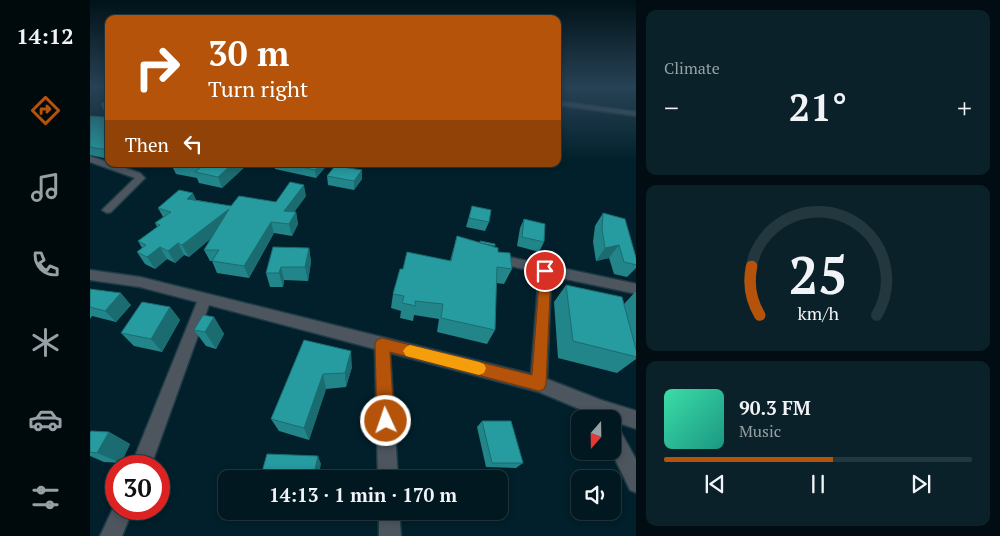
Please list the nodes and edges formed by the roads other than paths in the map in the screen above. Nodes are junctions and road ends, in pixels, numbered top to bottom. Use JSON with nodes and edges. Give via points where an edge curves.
{"nodes":[{"id":1,"x":622,"y":112,"type":"edge"},
{"id":2,"x":636,"y":114,"type":"edge"},
{"id":3,"x":90,"y":159,"type":"edge"},
{"id":4,"x":105,"y":164,"type":"edge"},
{"id":5,"x":115,"y":167,"type":"edge"},
{"id":6,"x":107,"y":210,"type":"dead end"},
{"id":7,"x":478,"y":254,"type":"edge"},
{"id":8,"x":545,"y":271,"type":"junction"},
{"id":9,"x":90,"y":275,"type":"edge"},
{"id":10,"x":636,"y":289,"type":"edge"},
{"id":11,"x":205,"y":298,"type":"junction"},
{"id":12,"x":382,"y":344,"type":"junction"},
{"id":13,"x":539,"y":384,"type":"junction"},
{"id":14,"x":594,"y":410,"type":"edge"},
{"id":15,"x":621,"y":417,"type":"edge"},
{"id":16,"x":636,"y":420,"type":"edge"},
{"id":17,"x":621,"y":452,"type":"edge"},
{"id":18,"x":145,"y":455,"type":"edge"},
{"id":19,"x":388,"y":470,"type":"edge"},
{"id":20,"x":636,"y":483,"type":"edge"},
{"id":21,"x":118,"y":520,"type":"edge"},
{"id":22,"x":389,"y":520,"type":"edge"},
{"id":23,"x":111,"y":536,"type":"edge"},
{"id":24,"x":390,"y":536,"type":"edge"}],
"edges":[{"from":1,"to":2,"type":"street"},
{"from":3,"to":4,"type":"street"},
{"from":5,"to":6,"type":"street","via":[[140,178]]},
{"from":7,"to":8,"type":"street"},
{"from":8,"to":10,"type":"street"},
{"from":8,"to":13,"type":"street"},
{"from":9,"to":11,"type":"street","via":[[140,282]]},
{"from":11,"to":12,"type":"street"},
{"from":11,"to":18,"type":"street"},
{"from":12,"to":13,"type":"street"},
{"from":12,"to":19,"type":"street"},
{"from":13,"to":14,"type":"street"},
{"from":15,"to":16,"type":"street"},
{"from":17,"to":20,"type":"street"},
{"from":21,"to":23,"type":"street"},
{"from":22,"to":24,"type":"street"}]}
